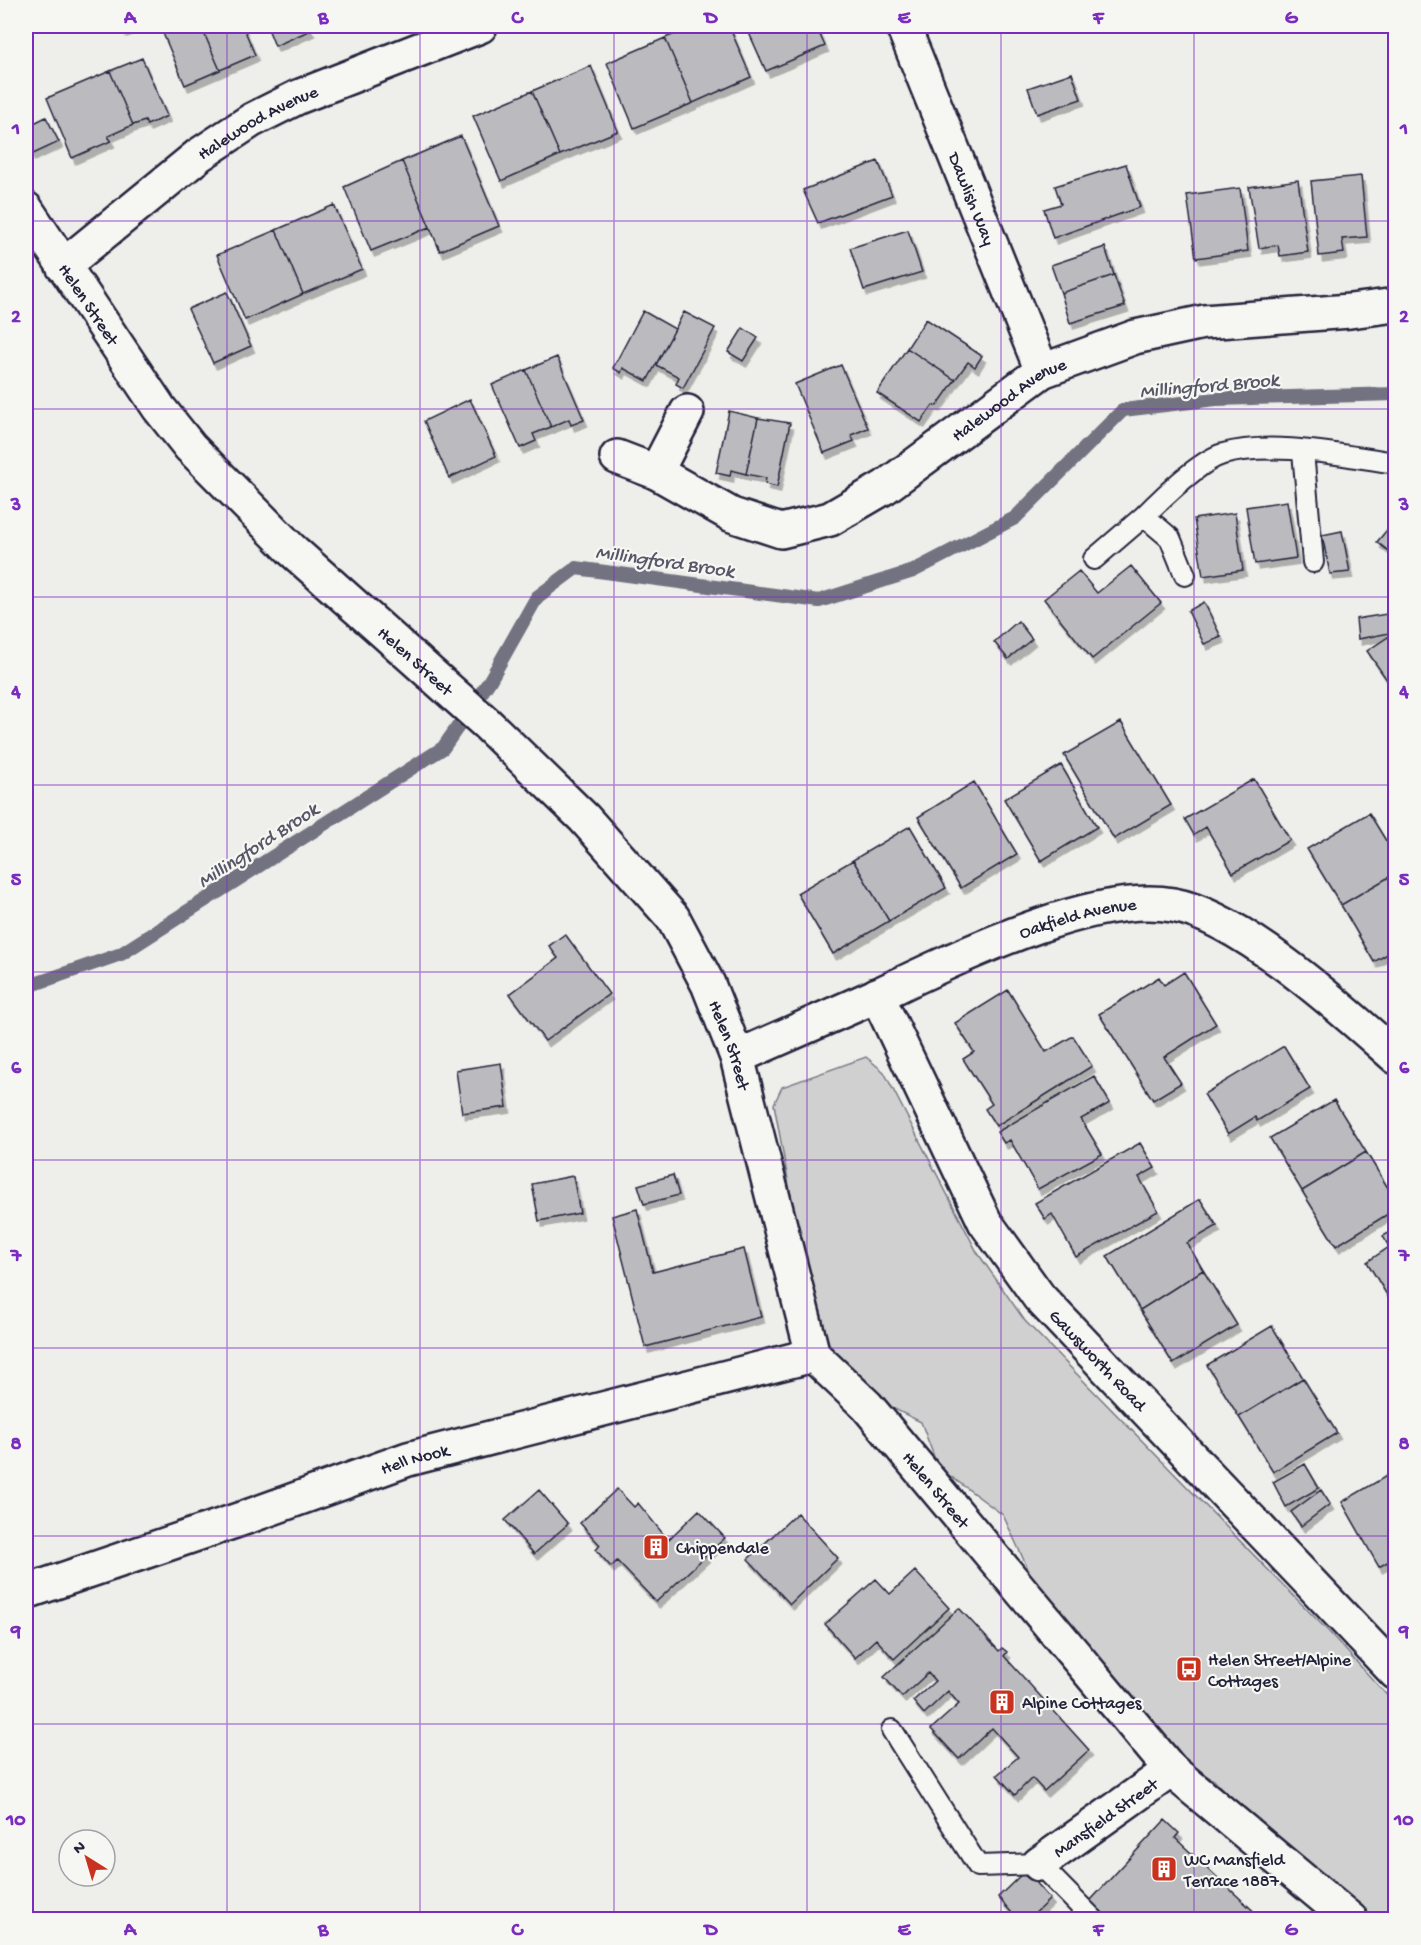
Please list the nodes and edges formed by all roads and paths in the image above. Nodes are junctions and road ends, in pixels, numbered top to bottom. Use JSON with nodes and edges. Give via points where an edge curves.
{"nodes":[{"id":1,"x":480,"y":26,"type":"edge"},
{"id":2,"x":903,"y":26,"type":"edge"},
{"id":3,"x":26,"y":210,"type":"edge"},
{"id":4,"x":63,"y":266,"type":"junction"},
{"id":5,"x":1395,"y":304,"type":"edge"},
{"id":6,"x":1042,"y":371,"type":"junction"},
{"id":7,"x":687,"y":412,"type":"dead end"},
{"id":8,"x":1303,"y":452,"type":"junction"},
{"id":9,"x":617,"y":457,"type":"dead end"},
{"id":10,"x":1395,"y":462,"type":"edge"},
{"id":11,"x":656,"y":472,"type":"junction"},
{"id":12,"x":1144,"y":516,"type":"junction"},
{"id":13,"x":1094,"y":559,"type":"dead end"},
{"id":14,"x":1313,"y":562,"type":"dead end"},
{"id":15,"x":1185,"y":575,"type":"dead end"},
{"id":16,"x":877,"y":995,"type":"junction"},
{"id":17,"x":737,"y":1057,"type":"junction"},
{"id":18,"x":1395,"y":1057,"type":"edge"},
{"id":19,"x":813,"y":1355,"type":"junction"},
{"id":20,"x":26,"y":1592,"type":"edge"},
{"id":21,"x":1395,"y":1674,"type":"edge"},
{"id":22,"x":892,"y":1730,"type":"dead end"},
{"id":23,"x":1171,"y":1770,"type":"junction"},
{"id":24,"x":1039,"y":1864,"type":"junction"},
{"id":25,"x":1094,"y":1920,"type":"edge"},
{"id":26,"x":1351,"y":1920,"type":"edge"}],
"edges":[{"from":1,"to":4,"type":"street","name":"Halewood Avenue","via":[[298,97],[252,120],[199,155]]},
{"from":2,"to":6,"type":"street","name":"Dawlish Way"},
{"from":3,"to":4,"type":"street","name":"Helen Street"},
{"from":4,"to":17,"type":"street","name":"Helen Street","via":[[190,447],[292,550],[486,723],[584,818],[673,918],[708,984]]},
{"from":5,"to":6,"type":"street","name":"Halewood Avenue","via":[[1204,322],[1135,337]]},
{"from":6,"to":11,"type":"street","name":"Halewood Avenue","via":[[885,487],[830,519],[781,531],[732,515]]},
{"from":7,"to":11,"type":"street"},
{"from":8,"to":10,"type":"lane"},
{"from":8,"to":12,"type":"lane","via":[[1267,448],[1221,454],[1181,481]]},
{"from":8,"to":14,"type":"lane"},
{"from":9,"to":11,"type":"street","name":"Halewood Avenue"},
{"from":12,"to":13,"type":"lane"},
{"from":12,"to":15,"type":"lane","via":[[1170,538]]},
{"from":16,"to":17,"type":"street","name":"Oakfield Avenue"},
{"from":16,"to":18,"type":"street","name":"Oakfield Avenue","via":[[961,956],[1076,913],[1129,903],[1174,904],[1218,921],[1256,943]]},
{"from":16,"to":21,"type":"street","name":"Gawsworth Road","via":[[985,1222],[1039,1297]]},
{"from":17,"to":19,"type":"street","name":"Helen Street"},
{"from":19,"to":20,"type":"street","name":"Hell Nook","via":[[408,1459]]},
{"from":19,"to":23,"type":"street","name":"Helen Street","via":[[867,1406]]},
{"from":22,"to":24,"type":"lane","via":[[978,1866]]},
{"from":23,"to":24,"type":"street","name":"Mansfield Street"},
{"from":23,"to":26,"type":"street","name":"Helen Street"},
{"from":24,"to":25,"type":"lane"}]}
